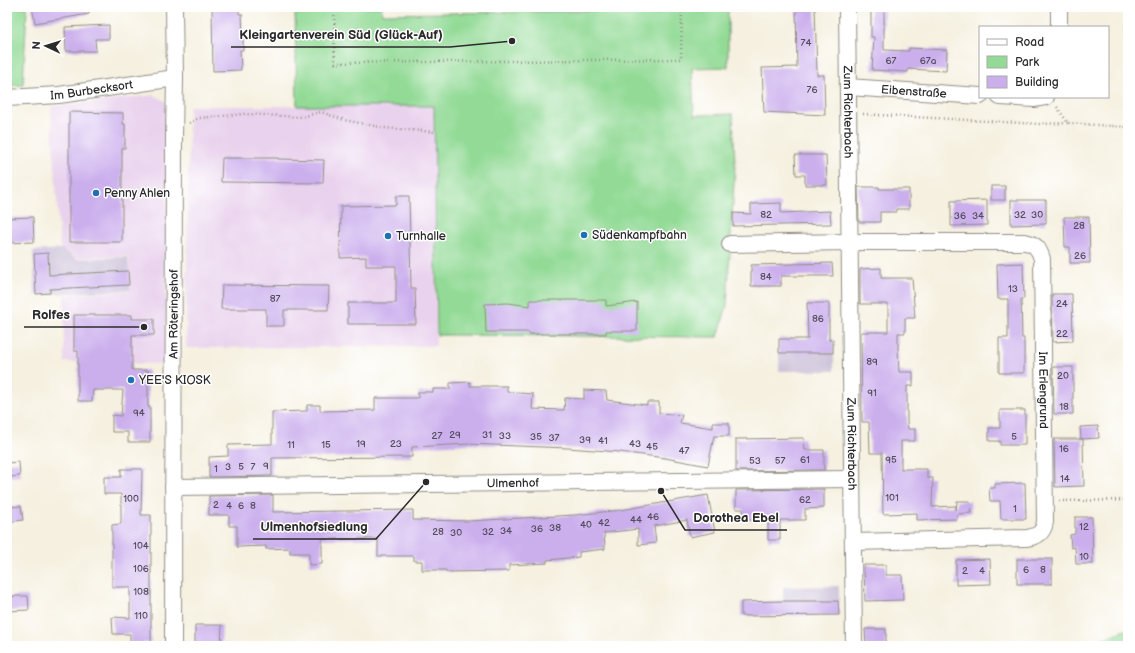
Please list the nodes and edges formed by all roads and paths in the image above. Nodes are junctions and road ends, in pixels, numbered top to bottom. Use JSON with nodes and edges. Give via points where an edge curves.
{"nodes":[{"id":1,"x":174,"y":7,"type":"edge"},
{"id":2,"x":334,"y":7,"type":"edge"},
{"id":3,"x":682,"y":7,"type":"edge"},
{"id":4,"x":847,"y":7,"type":"edge"},
{"id":5,"x":1059,"y":7,"type":"edge"},
{"id":6,"x":1059,"y":26,"type":"edge"},
{"id":7,"x":175,"y":78,"type":"junction"},
{"id":8,"x":848,"y":87,"type":"junction"},
{"id":9,"x":979,"y":96,"type":"edge"},
{"id":10,"x":7,"y":98,"type":"edge"},
{"id":11,"x":1018,"y":98,"type":"edge"},
{"id":12,"x":1051,"y":101,"type":"edge"},
{"id":13,"x":848,"y":114,"type":"junction"},
{"id":14,"x":1068,"y":123,"type":"junction"},
{"id":15,"x":1128,"y":127,"type":"edge"},
{"id":16,"x":174,"y":129,"type":"junction"},
{"id":17,"x":435,"y":132,"type":"dead end"},
{"id":18,"x":850,"y":242,"type":"junction"},
{"id":19,"x":730,"y":244,"type":"dead end"},
{"id":20,"x":852,"y":479,"type":"junction"},
{"id":21,"x":173,"y":487,"type":"junction"},
{"id":22,"x":1128,"y":500,"type":"edge"},
{"id":23,"x":1045,"y":501,"type":"junction"},
{"id":24,"x":853,"y":542,"type":"junction"},
{"id":25,"x":173,"y":646,"type":"edge"},
{"id":26,"x":854,"y":646,"type":"edge"}],
"edges":[{"from":1,"to":7,"type":"street","name":"Am Röteringshof"},
{"from":2,"to":3,"type":"path","via":[[335,63],[681,59]]},
{"from":4,"to":8,"type":"street","name":"Zum Richterbach"},
{"from":5,"to":6,"type":"street"},
{"from":7,"to":10,"type":"street","name":"Im Burbecksort","via":[[59,95]]},
{"from":7,"to":16,"type":"street","name":"Am Röteringshof"},
{"from":8,"to":9,"type":"street","name":"Eibenstraße"},
{"from":8,"to":13,"type":"street","name":"Zum Richterbach"},
{"from":11,"to":12,"type":"street"},
{"from":12,"to":14,"type":"path"},
{"from":13,"to":14,"type":"path","via":[[1039,124]]},
{"from":13,"to":18,"type":"street","name":"Zum Richterbach"},
{"from":14,"to":15,"type":"path"},
{"from":16,"to":17,"type":"path","via":[[199,118],[245,114],[302,117],[321,112],[344,120],[386,128]]},
{"from":16,"to":21,"type":"street","name":"Am Röteringshof"},
{"from":18,"to":19,"type":"street"},
{"from":18,"to":20,"type":"street","name":"Zum Richterbach"},
{"from":18,"to":23,"type":"street","name":"Im Erlengrund","via":[[1025,242],[1037,247],[1042,259]]},
{"from":20,"to":21,"type":"street","name":"Ulmenhof"},
{"from":20,"to":24,"type":"street","name":"Zum Richterbach"},
{"from":21,"to":25,"type":"street","name":"Am Röteringshof"},
{"from":22,"to":23,"type":"path"},
{"from":23,"to":24,"type":"street","name":"Im Erlengrund","via":[[1044,527],[1040,534],[1034,537]]},
{"from":24,"to":26,"type":"street","name":"Zum Richterbach"}]}
